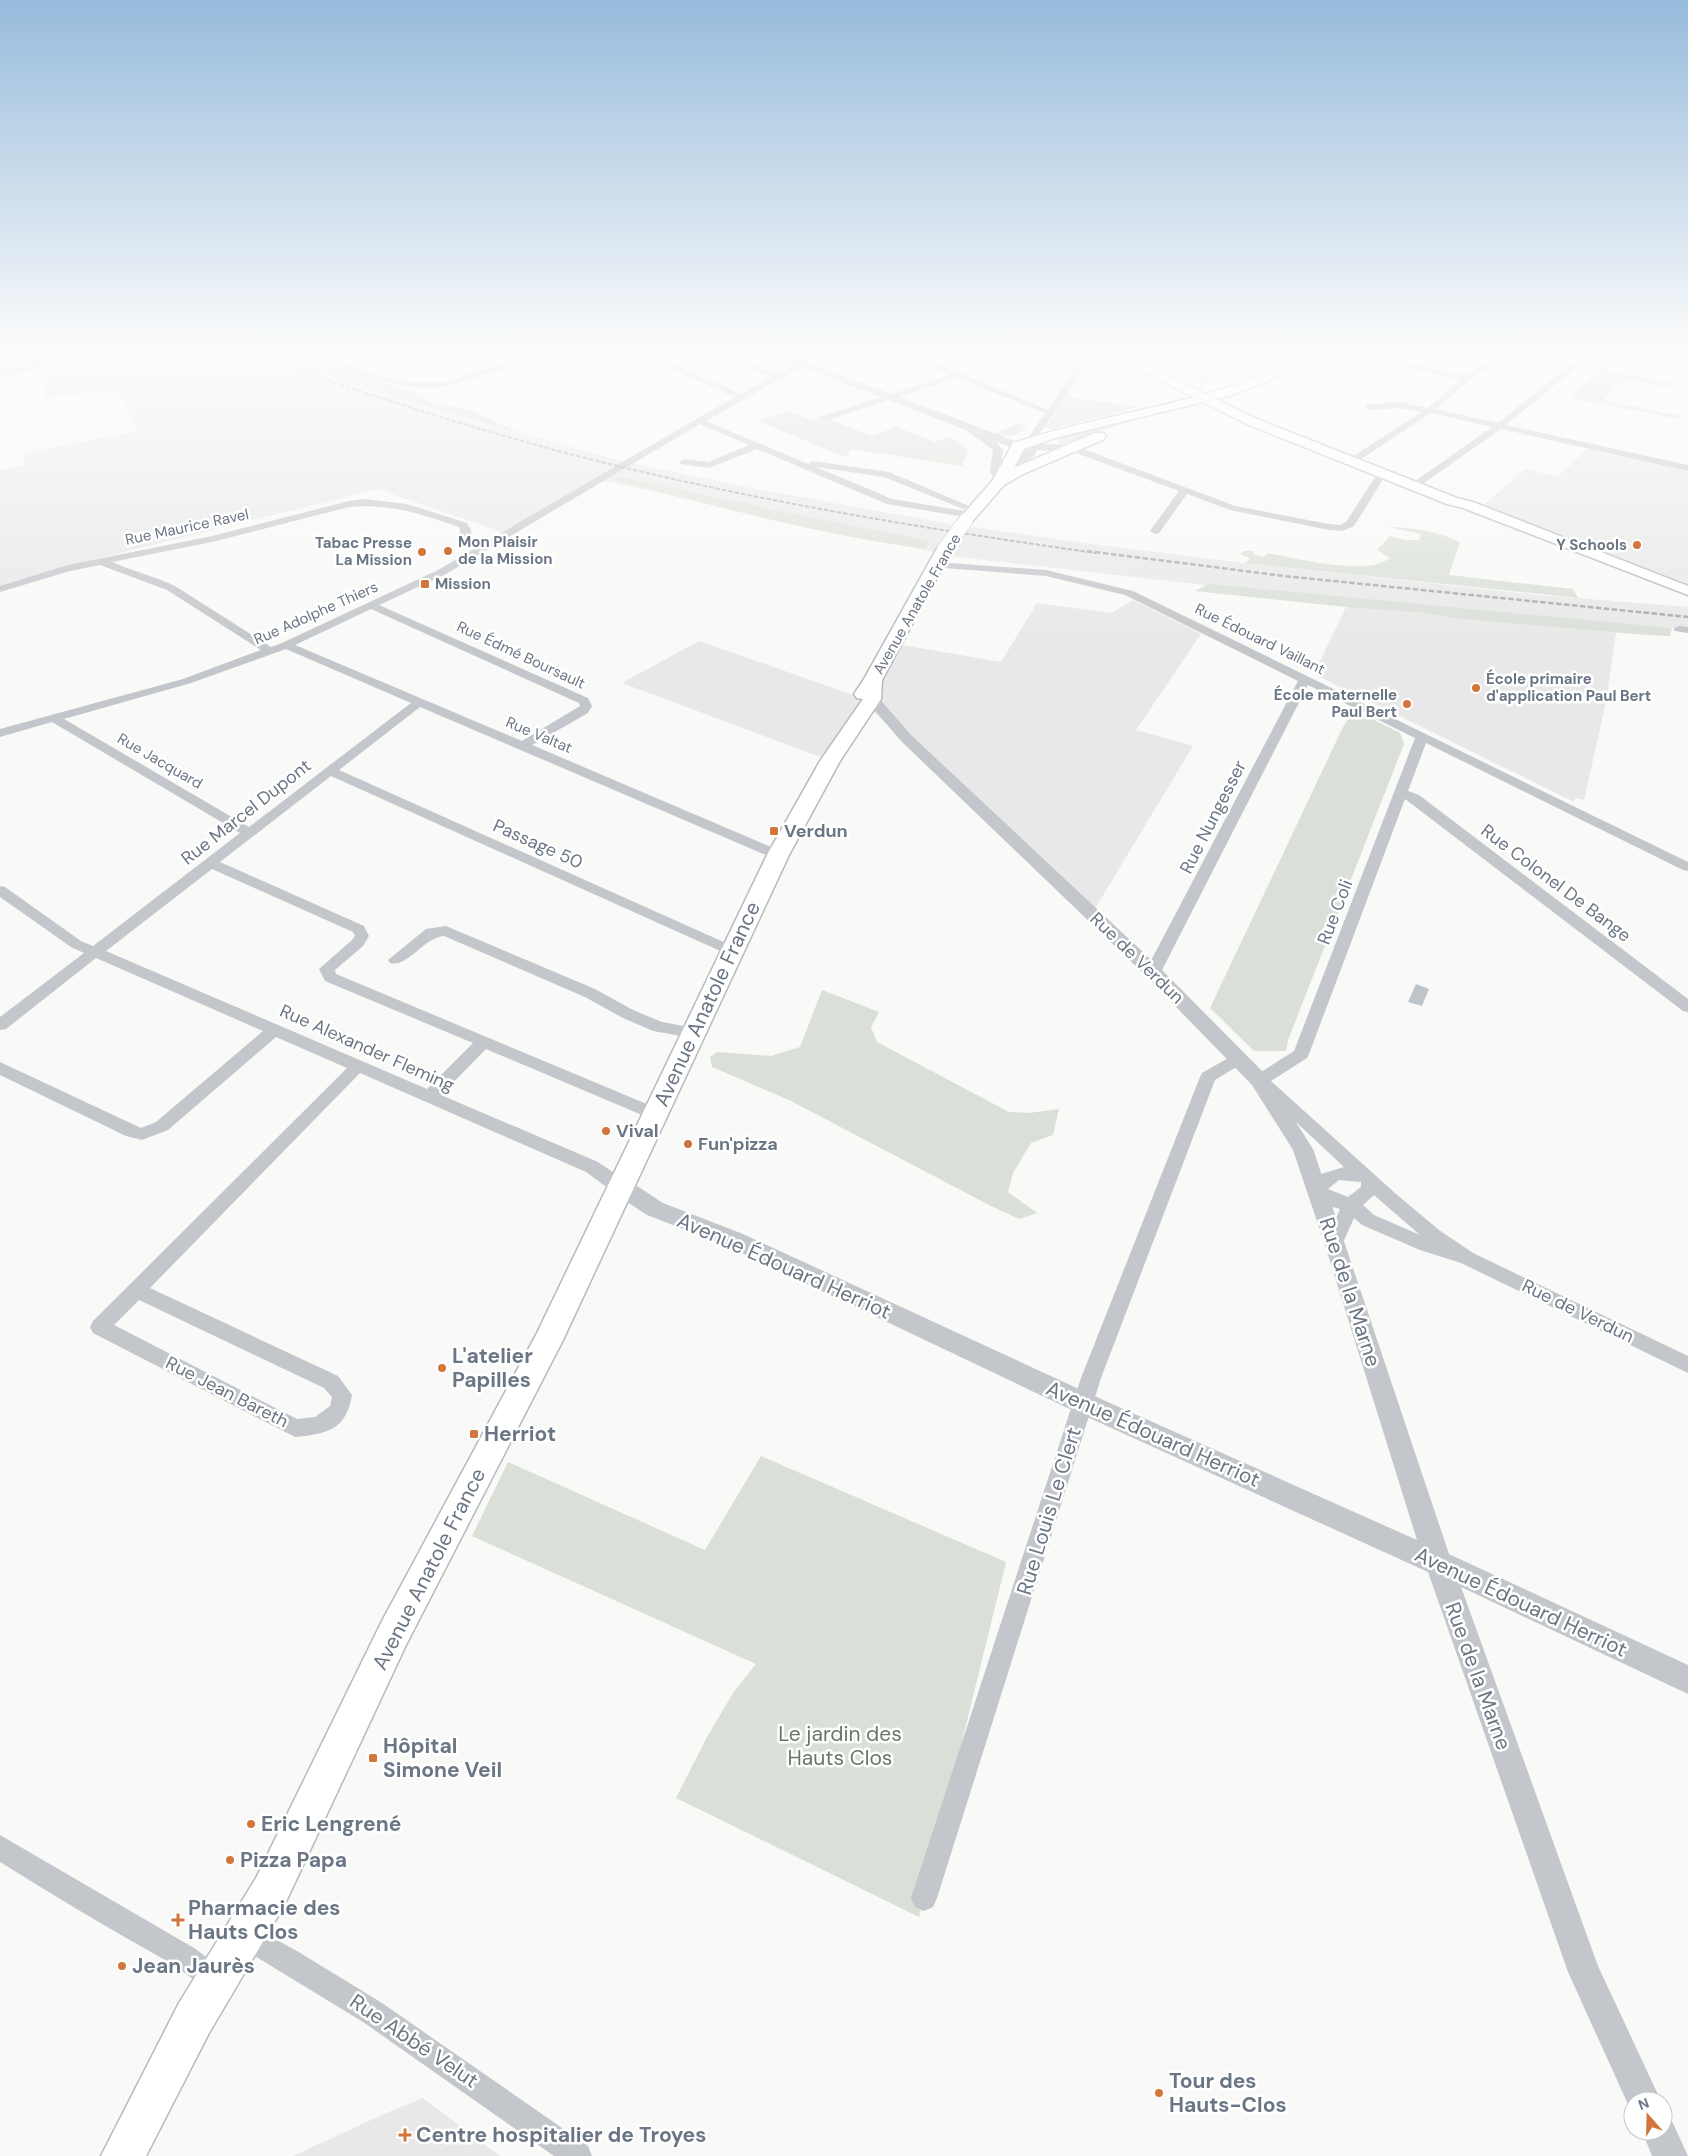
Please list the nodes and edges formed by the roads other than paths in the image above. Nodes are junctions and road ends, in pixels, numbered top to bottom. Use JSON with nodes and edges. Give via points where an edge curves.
{"nodes":[{"id":1,"x":652,"y":450,"type":"edge"},
{"id":2,"x":747,"y":450,"type":"edge"},
{"id":3,"x":769,"y":450,"type":"edge"},
{"id":4,"x":998,"y":450,"type":"edge"},
{"id":5,"x":1016,"y":450,"type":"edge"},
{"id":6,"x":1023,"y":450,"type":"edge"},
{"id":7,"x":1034,"y":450,"type":"edge"},
{"id":8,"x":1066,"y":450,"type":"edge"},
{"id":9,"x":1079,"y":450,"type":"edge"},
{"id":10,"x":1325,"y":450,"type":"edge"},
{"id":11,"x":1370,"y":450,"type":"edge"},
{"id":12,"x":1466,"y":450,"type":"edge"},
{"id":13,"x":1603,"y":450,"type":"edge"},
{"id":14,"x":1352,"y":461,"type":"junction"},
{"id":15,"x":684,"y":462,"type":"dead end"},
{"id":16,"x":804,"y":464,"type":"junction"},
{"id":17,"x":1688,"y":468,"type":"edge"},
{"id":18,"x":1012,"y":470,"type":"junction"},
{"id":19,"x":1382,"y":473,"type":"junction"},
{"id":20,"x":999,"y":482,"type":"junction"},
{"id":21,"x":1414,"y":486,"type":"junction"},
{"id":22,"x":1185,"y":490,"type":"junction"},
{"id":23,"x":1452,"y":501,"type":"junction"},
{"id":24,"x":971,"y":515,"type":"junction"},
{"id":25,"x":1155,"y":530,"type":"dead end"},
{"id":26,"x":468,"y":545,"type":"dead end"},
{"id":27,"x":100,"y":561,"type":"junction"},
{"id":28,"x":936,"y":565,"type":"junction"},
{"id":29,"x":0,"y":589,"type":"edge"},
{"id":30,"x":1688,"y":591,"type":"edge"},
{"id":31,"x":1688,"y":597,"type":"edge"},
{"id":32,"x":372,"y":606,"type":"junction"},
{"id":33,"x":286,"y":645,"type":"junction"},
{"id":34,"x":271,"y":652,"type":"junction"},
{"id":35,"x":1305,"y":679,"type":"junction"},
{"id":36,"x":584,"y":700,"type":"joint"},
{"id":37,"x":419,"y":702,"type":"junction"},
{"id":38,"x":865,"y":705,"type":"junction"},
{"id":39,"x":54,"y":718,"type":"junction"},
{"id":40,"x":0,"y":732,"type":"edge"},
{"id":41,"x":1422,"y":737,"type":"junction"},
{"id":42,"x":522,"y":746,"type":"junction"},
{"id":43,"x":330,"y":771,"type":"junction"},
{"id":44,"x":1400,"y":793,"type":"junction"},
{"id":45,"x":250,"y":833,"type":"junction"},
{"id":46,"x":778,"y":855,"type":"junction"},
{"id":47,"x":210,"y":863,"type":"junction"},
{"id":48,"x":1688,"y":867,"type":"edge"},
{"id":49,"x":0,"y":890,"type":"edge"},
{"id":50,"x":732,"y":951,"type":"junction"},
{"id":51,"x":96,"y":952,"type":"junction"},
{"id":52,"x":395,"y":960,"type":"dead end"},
{"id":53,"x":1153,"y":972,"type":"junction"},
{"id":54,"x":1688,"y":1007,"type":"edge"},
{"id":55,"x":0,"y":1025,"type":"edge"},
{"id":56,"x":275,"y":1029,"type":"junction"},
{"id":57,"x":693,"y":1033,"type":"junction"},
{"id":58,"x":484,"y":1042,"type":"junction"},
{"id":59,"x":1237,"y":1059,"type":"junction"},
{"id":60,"x":358,"y":1066,"type":"junction"},
{"id":61,"x":0,"y":1068,"type":"edge"},
{"id":62,"x":1259,"y":1080,"type":"junction"},
{"id":63,"x":429,"y":1097,"type":"junction"},
{"id":64,"x":655,"y":1114,"type":"junction"},
{"id":65,"x":1369,"y":1178,"type":"junction"},
{"id":66,"x":620,"y":1186,"type":"junction"},
{"id":67,"x":1316,"y":1191,"type":"junction"},
{"id":68,"x":1351,"y":1205,"type":"junction"},
{"id":69,"x":1335,"y":1242,"type":"junction"},
{"id":70,"x":1467,"y":1258,"type":"junction"},
{"id":71,"x":136,"y":1290,"type":"junction"},
{"id":72,"x":1688,"y":1365,"type":"edge"},
{"id":73,"x":1083,"y":1403,"type":"junction"},
{"id":74,"x":1438,"y":1564,"type":"junction"},
{"id":75,"x":1688,"y":1680,"type":"edge"},
{"id":76,"x":0,"y":1848,"type":"edge"},
{"id":77,"x":924,"y":1898,"type":"dead end"},
{"id":78,"x":244,"y":1935,"type":"junction"},
{"id":79,"x":217,"y":1980,"type":"junction"},
{"id":80,"x":1639,"y":2091,"type":"edge"},
{"id":81,"x":1663,"y":2141,"type":"edge"},
{"id":82,"x":123,"y":2156,"type":"edge"},
{"id":83,"x":578,"y":2156,"type":"edge"},
{"id":84,"x":1670,"y":2156,"type":"edge"}],
"edges":[{"from":1,"to":32,"type":"street","name":"Rue Adolphe Thiers","via":[[442,572]]},
{"from":2,"to":15,"type":"street","via":[[709,465]]},
{"from":3,"to":16,"type":"street"},
{"from":4,"to":20,"type":"street","via":[[994,471]]},
{"from":5,"to":20,"type":"main road","name":"Avenue Anatole France"},
{"from":6,"to":18,"type":"street","name":"Avenue Anatole France"},
{"from":7,"to":18,"type":"street","name":"Avenue Anatole France","via":[[1021,465]]},
{"from":8,"to":20,"type":"main road"},
{"from":9,"to":22,"type":"street"},
{"from":10,"to":14,"type":"main road"},
{"from":11,"to":14,"type":"street"},
{"from":12,"to":21,"type":"street"},
{"from":13,"to":17,"type":"street"},
{"from":14,"to":19,"type":"main road"},
{"from":16,"to":24,"type":"street","via":[[890,502]]},
{"from":16,"to":24,"type":"street","via":[[886,474]]},
{"from":18,"to":20,"type":"street","name":"Avenue Anatole France"},
{"from":19,"to":21,"type":"main road"},
{"from":19,"to":22,"type":"street","via":[[1350,524],[1342,528],[1233,508]]},
{"from":20,"to":24,"type":"main road","name":"Avenue Anatole France"},
{"from":21,"to":23,"type":"main road"},
{"from":22,"to":25,"type":"street"},
{"from":23,"to":30,"type":"main road"},
{"from":23,"to":31,"type":"main road","via":[[1461,509]]},
{"from":24,"to":28,"type":"main road","name":"Avenue Anatole France","bridge":true},
{"from":26,"to":27,"type":"street","name":"Rue Maurice Ravel","via":[[463,525],[405,505],[367,501],[212,539]]},
{"from":27,"to":29,"type":"street","name":"Rue Maurice Ravel"},
{"from":27,"to":34,"type":"street","name":"Rue Maurice Ravel","via":[[171,588]]},
{"from":28,"to":35,"type":"street","name":"Rue Édouard Vaillant","via":[[1046,573],[1129,593]]},
{"from":28,"to":38,"type":"main road","name":"Avenue Anatole France","via":[[873,680]]},
{"from":32,"to":33,"type":"street","name":"Rue Adolphe Thiers"},
{"from":32,"to":36,"type":"street","name":"Rue Édmé Boursault"},
{"from":33,"to":34,"type":"street","name":"Rue Adolphe Thiers"},
{"from":33,"to":37,"type":"street","name":"Rue Valtat"},
{"from":34,"to":39,"type":"street","name":"Rue Adolphe Thiers","via":[[186,681]]},
{"from":35,"to":41,"type":"street","name":"Rue Édouard Vaillant"},
{"from":35,"to":53,"type":"street","name":"Rue Nungesser"},
{"from":36,"to":42,"type":"street","name":"Rue Édmé Boursault","via":[[584,710]]},
{"from":37,"to":42,"type":"street","name":"Rue Valtat"},
{"from":37,"to":43,"type":"street","name":"Rue Marcel Dupont"},
{"from":38,"to":46,"type":"main road","name":"Avenue Anatole France","via":[[830,760]]},
{"from":38,"to":53,"type":"street","name":"Rue de Verdun","via":[[906,738]]},
{"from":39,"to":40,"type":"street","name":"Rue Adolphe Thiers"},
{"from":39,"to":45,"type":"street","name":"Rue Jacquard"},
{"from":41,"to":44,"type":"street","name":"Rue Coli"},
{"from":41,"to":48,"type":"street","name":"Rue Édouard Vaillant"},
{"from":42,"to":46,"type":"street","name":"Rue Valtat"},
{"from":43,"to":45,"type":"street","name":"Rue Marcel Dupont"},
{"from":43,"to":50,"type":"street","name":"Passage 50"},
{"from":44,"to":54,"type":"street","name":"Rue Colonel De Bange","via":[[1414,798]]},
{"from":44,"to":62,"type":"street","name":"Rue Coli","via":[[1301,1054]]},
{"from":45,"to":47,"type":"street","name":"Rue Marcel Dupont"},
{"from":46,"to":50,"type":"main road","name":"Avenue Anatole France"},
{"from":47,"to":51,"type":"street","name":"Rue Marcel Dupont"},
{"from":47,"to":58,"type":"street","via":[[359,929],[362,936],[358,942],[327,969],[330,978]]},
{"from":49,"to":51,"type":"street","name":"Rue Alexander Fleming","via":[[76,944]]},
{"from":50,"to":57,"type":"main road","name":"Avenue Anatole France"},
{"from":51,"to":55,"type":"street","name":"Rue Marcel Dupont"},
{"from":51,"to":56,"type":"street","name":"Rue Alexander Fleming"},
{"from":52,"to":57,"type":"street","via":[[431,932],[446,931],[590,993],[628,1014],[660,1027]]},
{"from":53,"to":59,"type":"street","name":"Rue de Verdun"},
{"from":56,"to":60,"type":"street","name":"Rue Alexander Fleming"},
{"from":56,"to":61,"type":"street","via":[[162,1126],[142,1134]]},
{"from":57,"to":64,"type":"main road","name":"Avenue Anatole France"},
{"from":58,"to":63,"type":"street"},
{"from":58,"to":64,"type":"street"},
{"from":59,"to":62,"type":"street","name":"Rue de Verdun"},
{"from":59,"to":73,"type":"street","name":"Rue Louis Le Clert","via":[[1208,1078]]},
{"from":60,"to":63,"type":"street","name":"Rue Alexander Fleming"},
{"from":60,"to":71,"type":"street","name":"Rue Jean Bareth"},
{"from":62,"to":65,"type":"street","name":"Rue de Verdun"},
{"from":62,"to":67,"type":"street","name":"Rue de la Marne","via":[[1303,1149]]},
{"from":63,"to":66,"type":"street","name":"Rue Alexander Fleming","via":[[592,1167]]},
{"from":64,"to":66,"type":"main road","name":"Avenue Anatole France"},
{"from":65,"to":67,"type":"street","via":[[1344,1172],[1326,1177]]},
{"from":65,"to":68,"type":"street","via":[[1370,1189]]},
{"from":65,"to":70,"type":"street","name":"Rue de Verdun","via":[[1433,1235]]},
{"from":66,"to":73,"type":"street","name":"Avenue Édouard Herriot","via":[[655,1209],[734,1240]]},
{"from":66,"to":78,"type":"main road","name":"Avenue Anatole France","via":[[548,1340],[394,1633],[270,1892]]},
{"from":67,"to":68,"type":"street","name":"Rue de Verdun"},
{"from":67,"to":69,"type":"street","name":"Rue de la Marne"},
{"from":68,"to":69,"type":"street"},
{"from":68,"to":70,"type":"street","name":"Rue de Verdun","via":[[1368,1220],[1426,1246]]},
{"from":69,"to":74,"type":"street","name":"Rue de la Marne"},
{"from":70,"to":72,"type":"street","name":"Rue de Verdun"},
{"from":71,"to":71,"type":"street","name":"Rue Jean Bareth","via":[[100,1327],[295,1428],[319,1426],[339,1411],[342,1395],[331,1382]]},
{"from":73,"to":74,"type":"street","name":"Avenue Édouard Herriot"},
{"from":73,"to":77,"type":"street","name":"Rue Louis Le Clert"},
{"from":74,"to":75,"type":"street","name":"Avenue Édouard Herriot"},
{"from":74,"to":80,"type":"street","name":"Rue de la Marne","via":[[1584,1972]]},
{"from":76,"to":79,"type":"street","via":[[185,1957]]},
{"from":78,"to":79,"type":"main road","name":"Avenue Anatole France"},
{"from":78,"to":83,"type":"street","name":"Rue Abbé Velut","via":[[402,2031]]},
{"from":79,"to":82,"type":"main road","name":"Avenue Anatole France"},
{"from":81,"to":84,"type":"street"}]}
